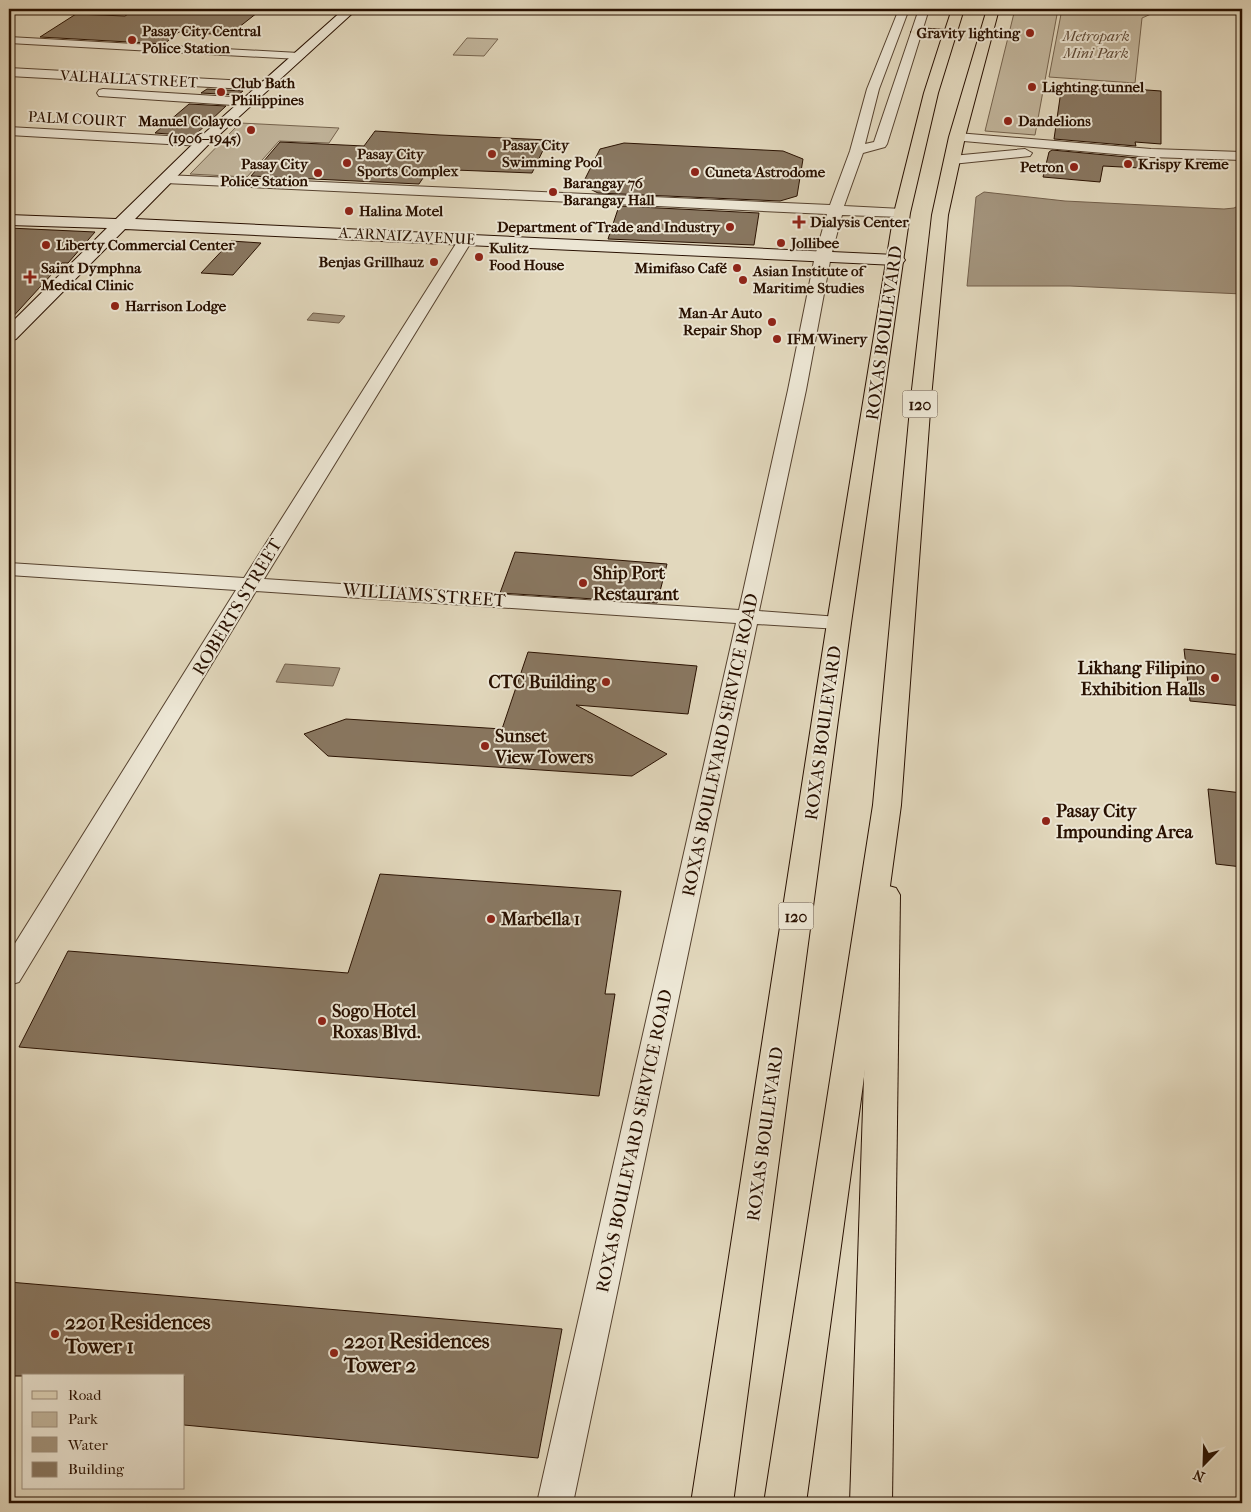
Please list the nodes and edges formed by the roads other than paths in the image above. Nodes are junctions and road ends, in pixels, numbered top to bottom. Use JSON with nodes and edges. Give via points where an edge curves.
{"nodes":[{"id":1,"x":351,"y":9,"type":"edge"},
{"id":2,"x":904,"y":9,"type":"edge"},
{"id":3,"x":924,"y":9,"type":"edge"},
{"id":4,"x":958,"y":9,"type":"edge"},
{"id":5,"x":993,"y":9,"type":"edge"},
{"id":6,"x":917,"y":32,"type":"junction"},
{"id":7,"x":950,"y":34,"type":"junction"},
{"id":8,"x":9,"y":40,"type":"edge"},
{"id":9,"x":299,"y":56,"type":"junction"},
{"id":10,"x":9,"y":72,"type":"edge"},
{"id":11,"x":266,"y":86,"type":"junction"},
{"id":12,"x":88,"y":93,"type":"dead end"},
{"id":13,"x":248,"y":102,"type":"junction"},
{"id":14,"x":9,"y":131,"type":"edge"},
{"id":15,"x":957,"y":137,"type":"junction"},
{"id":16,"x":203,"y":142,"type":"junction"},
{"id":17,"x":1084,"y":148,"type":"junction"},
{"id":18,"x":857,"y":151,"type":"junction"},
{"id":19,"x":1242,"y":156,"type":"edge"},
{"id":20,"x":952,"y":160,"type":"junction"},
{"id":21,"x":165,"y":179,"type":"junction"},
{"id":22,"x":836,"y":210,"type":"junction"},
{"id":23,"x":902,"y":213,"type":"junction"},
{"id":24,"x":9,"y":220,"type":"edge"},
{"id":25,"x":123,"y":223,"type":"junction"},
{"id":26,"x":466,"y":239,"type":"junction"},
{"id":27,"x":823,"y":256,"type":"junction"},
{"id":28,"x":896,"y":260,"type":"junction"},
{"id":29,"x":9,"y":334,"type":"edge"},
{"id":30,"x":9,"y":569,"type":"edge"},
{"id":31,"x":252,"y":584,"type":"junction"},
{"id":32,"x":748,"y":616,"type":"junction"},
{"id":33,"x":839,"y":623,"type":"junction"},
{"id":34,"x":887,"y":805,"type":"junction"},
{"id":35,"x":9,"y":975,"type":"edge"},
{"id":36,"x":717,"y":1464,"type":"junction"},
{"id":37,"x":555,"y":1503,"type":"edge"},
{"id":38,"x":705,"y":1503,"type":"edge"},
{"id":39,"x":712,"y":1503,"type":"edge"},
{"id":40,"x":785,"y":1503,"type":"edge"},
{"id":41,"x":871,"y":1503,"type":"edge"}],
"edges":[{"from":1,"to":9,"type":"main road"},
{"from":2,"to":18,"type":"street","name":"ROXAS BOULEVARD SERVICE ROAD","via":[[873,89]]},
{"from":3,"to":6,"type":"street"},
{"from":4,"to":7,"type":"main road","name":"ROXAS BOULEVARD","number":"120"},
{"from":5,"to":15,"type":"main road","number":"120"},
{"from":6,"to":7,"type":"main road"},
{"from":6,"to":18,"type":"street","via":[[880,144]]},
{"from":7,"to":23,"type":"main road","name":"ROXAS BOULEVARD","number":"120","via":[[931,93]]},
{"from":8,"to":9,"type":"street"},
{"from":9,"to":11,"type":"main road"},
{"from":10,"to":11,"type":"street"},
{"from":11,"to":13,"type":"main road"},
{"from":12,"to":13,"type":"street","name":"VALHALLA STREET"},
{"from":13,"to":16,"type":"main road"},
{"from":14,"to":16,"type":"street","name":"PALM COURT"},
{"from":15,"to":17,"type":"street"},
{"from":15,"to":20,"type":"main road","number":"120"},
{"from":16,"to":21,"type":"main road"},
{"from":17,"to":19,"type":"street"},
{"from":17,"to":20,"type":"street"},
{"from":18,"to":22,"type":"street","name":"ROXAS BOULEVARD SERVICE ROAD"},
{"from":20,"to":34,"type":"main road","number":"120","via":[[940,215],[922,389]]},
{"from":21,"to":22,"type":"street"},
{"from":21,"to":25,"type":"main road"},
{"from":22,"to":23,"type":"street"},
{"from":22,"to":27,"type":"street","name":"ROXAS BOULEVARD SERVICE ROAD"},
{"from":23,"to":28,"type":"main road","name":"ROXAS BOULEVARD","number":"120"},
{"from":24,"to":25,"type":"main road","name":"A. ARNAIZ AVENUE"},
{"from":25,"to":26,"type":"main road","name":"A. ARNAIZ AVENUE"},
{"from":25,"to":29,"type":"main road"},
{"from":26,"to":27,"type":"main road","name":"A. ARNAIZ AVENUE"},
{"from":26,"to":31,"type":"street","name":"ROBERTS STREET","via":[[322,466]]},
{"from":27,"to":28,"type":"main road","name":"A. ARNAIZ AVENUE"},
{"from":27,"to":32,"type":"street","name":"ROXAS BOULEVARD SERVICE ROAD","via":[[798,390]]},
{"from":28,"to":33,"type":"main road","name":"ROXAS BOULEVARD","number":"120"},
{"from":30,"to":31,"type":"street","name":"WILLIAMS STREET"},
{"from":31,"to":32,"type":"street","name":"WILLIAMS STREET"},
{"from":31,"to":35,"type":"street","name":"ROBERTS STREET"},
{"from":32,"to":33,"type":"street","name":"WILLIAMS STREET"},
{"from":32,"to":37,"type":"street","name":"ROXAS BOULEVARD SERVICE ROAD"},
{"from":33,"to":36,"type":"main road","name":"ROXAS BOULEVARD","number":"120"},
{"from":34,"to":40,"type":"main road","number":"120"},
{"from":34,"to":41,"type":"main road"},
{"from":36,"to":38,"type":"main road","name":"ROXAS BOULEVARD"},
{"from":36,"to":39,"type":"main road","name":"ROXAS BOULEVARD","number":"120"}]}
